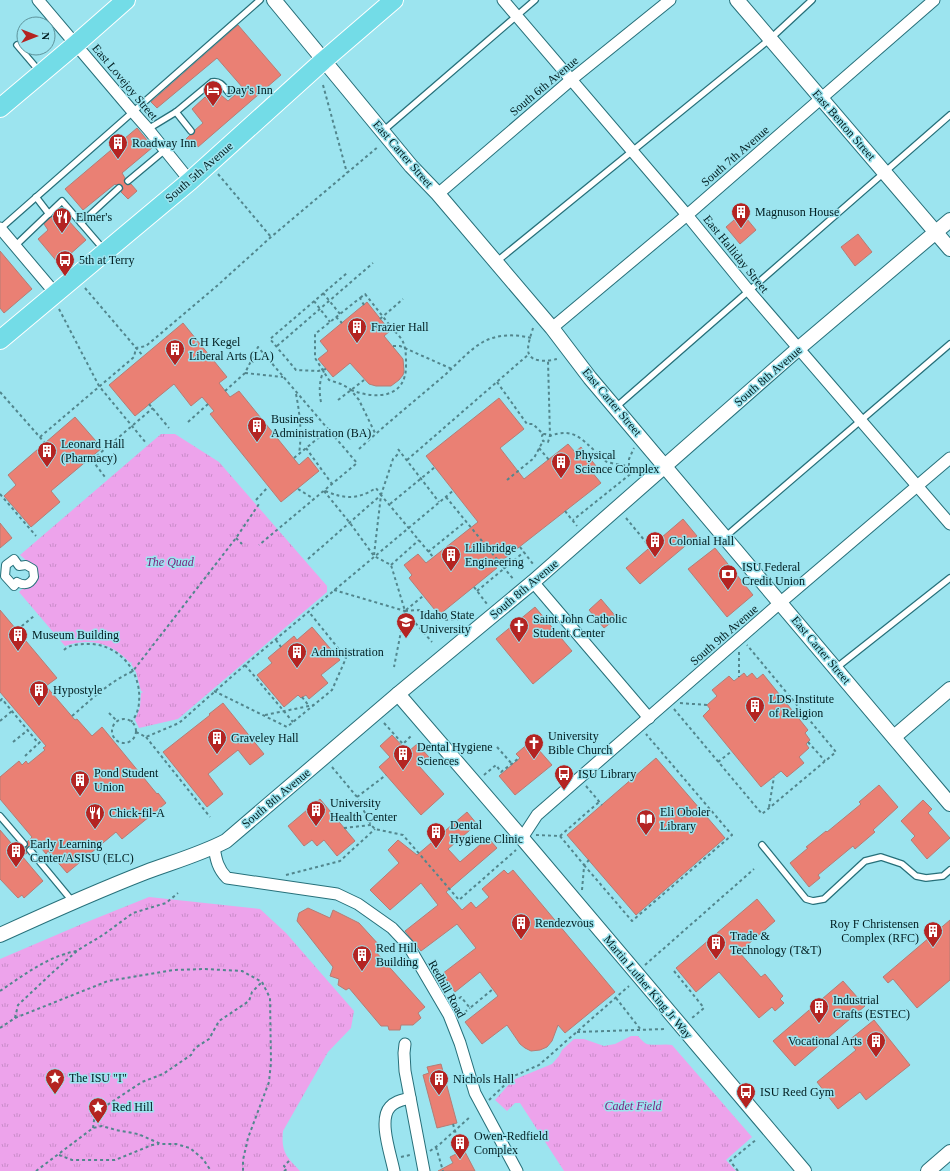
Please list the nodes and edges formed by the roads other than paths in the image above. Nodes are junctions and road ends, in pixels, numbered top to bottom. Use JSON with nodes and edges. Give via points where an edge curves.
{"nodes":[{"id":1,"x":38,"y":0,"type":"edge"},
{"id":2,"x":126,"y":0,"type":"edge"},
{"id":3,"x":260,"y":0,"type":"edge"},
{"id":4,"x":274,"y":0,"type":"edge"},
{"id":5,"x":394,"y":0,"type":"edge"},
{"id":6,"x":503,"y":0,"type":"edge"},
{"id":7,"x":535,"y":0,"type":"edge"},
{"id":8,"x":670,"y":0,"type":"edge"},
{"id":9,"x":737,"y":0,"type":"edge"},
{"id":10,"x":812,"y":0,"type":"edge"},
{"id":11,"x":934,"y":0,"type":"edge"},
{"id":12,"x":516,"y":15,"type":"junction"},
{"id":13,"x":770,"y":39,"type":"junction"},
{"id":14,"x":76,"y":44,"type":"junction"},
{"id":15,"x":27,"y":56,"type":"edge"},
{"id":16,"x":323,"y":61,"type":"junction"},
{"id":17,"x":42,"y":73,"type":"junction"},
{"id":18,"x":572,"y":79,"type":"junction"},
{"id":19,"x":229,"y":92,"type":"dead end"},
{"id":20,"x":820,"y":98,"type":"junction"},
{"id":21,"x":0,"y":108,"type":"edge"},
{"id":22,"x":132,"y":112,"type":"junction"},
{"id":23,"x":176,"y":112,"type":"junction"},
{"id":24,"x":950,"y":115,"type":"edge"},
{"id":25,"x":148,"y":129,"type":"junction"},
{"id":26,"x":192,"y":131,"type":"dead end"},
{"id":27,"x":383,"y":131,"type":"junction"},
{"id":28,"x":165,"y":150,"type":"junction"},
{"id":29,"x":632,"y":150,"type":"junction"},
{"id":30,"x":884,"y":172,"type":"junction"},
{"id":31,"x":128,"y":181,"type":"dead end"},
{"id":32,"x":190,"y":181,"type":"junction"},
{"id":33,"x":119,"y":188,"type":"dead end"},
{"id":34,"x":438,"y":194,"type":"junction"},
{"id":35,"x":36,"y":198,"type":"junction"},
{"id":36,"x":49,"y":214,"type":"junction"},
{"id":37,"x":687,"y":215,"type":"junction"},
{"id":38,"x":950,"y":220,"type":"edge"},
{"id":39,"x":80,"y":223,"type":"junction"},
{"id":40,"x":0,"y":229,"type":"edge"},
{"id":41,"x":935,"y":232,"type":"junction"},
{"id":42,"x":15,"y":246,"type":"junction"},
{"id":43,"x":950,"y":249,"type":"edge"},
{"id":44,"x":105,"y":251,"type":"junction"},
{"id":45,"x":496,"y":262,"type":"junction"},
{"id":46,"x":749,"y":291,"type":"junction"},
{"id":47,"x":57,"y":301,"type":"junction"},
{"id":48,"x":552,"y":328,"type":"junction"},
{"id":49,"x":0,"y":340,"type":"edge"},
{"id":50,"x":950,"y":344,"type":"edge"},
{"id":51,"x":799,"y":348,"type":"junction"},
{"id":52,"x":616,"y":407,"type":"junction"},
{"id":53,"x":861,"y":420,"type":"junction"},
{"id":54,"x":950,"y":458,"type":"edge"},
{"id":55,"x":665,"y":466,"type":"junction"},
{"id":56,"x":917,"y":486,"type":"junction"},
{"id":57,"x":950,"y":524,"type":"edge"},
{"id":58,"x":724,"y":537,"type":"junction"},
{"id":59,"x":950,"y":578,"type":"edge"},
{"id":60,"x":533,"y":582,"type":"junction"},
{"id":61,"x":781,"y":602,"type":"junction"},
{"id":62,"x":836,"y":668,"type":"junction"},
{"id":63,"x":950,"y":689,"type":"edge"},
{"id":64,"x":398,"y":694,"type":"junction"},
{"id":65,"x":649,"y":718,"type":"junction"},
{"id":66,"x":894,"y":737,"type":"junction"},
{"id":67,"x":950,"y":804,"type":"edge"},
{"id":68,"x":0,"y":816,"type":"edge"},
{"id":69,"x":525,"y":841,"type":"junction"},
{"id":70,"x":24,"y":844,"type":"dead end"},
{"id":71,"x":762,"y":845,"type":"dead end"},
{"id":72,"x":214,"y":847,"type":"junction"},
{"id":73,"x":30,"y":850,"type":"dead end"},
{"id":74,"x":950,"y":870,"type":"edge"},
{"id":75,"x":73,"y":902,"type":"junction"},
{"id":76,"x":0,"y":935,"type":"edge"},
{"id":77,"x":405,"y":1044,"type":"dead end"},
{"id":78,"x":410,"y":1098,"type":"junction"},
{"id":79,"x":950,"y":1152,"type":"edge"},
{"id":80,"x":394,"y":1171,"type":"edge"},
{"id":81,"x":424,"y":1171,"type":"edge"},
{"id":82,"x":517,"y":1171,"type":"edge"},
{"id":83,"x":804,"y":1171,"type":"edge"},
{"id":84,"x":928,"y":1171,"type":"edge"}],
"edges":[{"from":1,"to":14,"type":"street","name":"East Lovejoy Street"},
{"from":2,"to":14,"type":"main road"},
{"from":3,"to":22,"type":"lane"},
{"from":4,"to":16,"type":"street","name":"East Carter Street"},
{"from":5,"to":16,"type":"main road","name":"South 5th Avenue"},
{"from":6,"to":12,"type":"street","name":"East Halliday Street"},
{"from":7,"to":12,"type":"lane"},
{"from":8,"to":18,"type":"street","name":"South 6th Avenue"},
{"from":9,"to":13,"type":"street","name":"East Benton Street"},
{"from":10,"to":13,"type":"lane"},
{"from":11,"to":20,"type":"street","name":"South 7th Avenue"},
{"from":12,"to":18,"type":"street","name":"East Halliday Street"},
{"from":12,"to":27,"type":"lane"},
{"from":13,"to":20,"type":"street","name":"East Benton Street"},
{"from":13,"to":29,"type":"lane"},
{"from":14,"to":17,"type":"main road"},
{"from":14,"to":22,"type":"street","name":"East Lovejoy Street"},
{"from":15,"to":17,"type":"lane"},
{"from":16,"to":27,"type":"street","name":"East Carter Street"},
{"from":16,"to":32,"type":"main road","name":"South 5th Avenue"},
{"from":17,"to":21,"type":"main road"},
{"from":18,"to":29,"type":"street","name":"East Halliday Street"},
{"from":18,"to":34,"type":"street","name":"South 6th Avenue"},
{"from":19,"to":23,"type":"lane","via":[[220,83],[212,82]]},
{"from":20,"to":30,"type":"street","name":"East Benton Street"},
{"from":20,"to":37,"type":"street","name":"South 7th Avenue"},
{"from":22,"to":25,"type":"street","name":"East Lovejoy Street"},
{"from":22,"to":35,"type":"lane"},
{"from":23,"to":25,"type":"lane"},
{"from":23,"to":26,"type":"lane"},
{"from":24,"to":30,"type":"lane"},
{"from":25,"to":28,"type":"street","name":"East Lovejoy Street"},
{"from":27,"to":34,"type":"street","name":"East Carter Street"},
{"from":28,"to":31,"type":"lane"},
{"from":28,"to":32,"type":"street","name":"East Lovejoy Street"},
{"from":29,"to":37,"type":"street","name":"East Halliday Street"},
{"from":29,"to":45,"type":"lane"},
{"from":30,"to":41,"type":"street","name":"East Benton Street"},
{"from":30,"to":46,"type":"lane"},
{"from":32,"to":44,"type":"main road","name":"South 5th Avenue"},
{"from":33,"to":39,"type":"lane"},
{"from":34,"to":45,"type":"street","name":"East Carter Street"},
{"from":35,"to":36,"type":"lane"},
{"from":35,"to":40,"type":"lane"},
{"from":36,"to":39,"type":"lane","via":[[62,201]]},
{"from":36,"to":42,"type":"lane"},
{"from":37,"to":46,"type":"street","name":"East Halliday Street"},
{"from":37,"to":48,"type":"street","name":"South 7th Avenue"},
{"from":38,"to":41,"type":"street","name":"South 8th Avenue"},
{"from":39,"to":44,"type":"lane"},
{"from":40,"to":42,"type":"street"},
{"from":41,"to":43,"type":"street","name":"East Benton Street"},
{"from":41,"to":51,"type":"street","name":"South 8th Avenue"},
{"from":42,"to":47,"type":"street"},
{"from":44,"to":47,"type":"main road","name":"South 5th Avenue"},
{"from":45,"to":48,"type":"street","name":"East Carter Street"},
{"from":46,"to":51,"type":"street","name":"East Halliday Street"},
{"from":46,"to":52,"type":"lane"},
{"from":47,"to":49,"type":"main road","name":"South 5th Avenue"},
{"from":48,"to":52,"type":"street","name":"East Carter Street"},
{"from":50,"to":53,"type":"lane"},
{"from":51,"to":53,"type":"street","name":"East Halliday Street"},
{"from":51,"to":55,"type":"street","name":"South 8th Avenue"},
{"from":52,"to":55,"type":"street","name":"East Carter Street"},
{"from":53,"to":56,"type":"street","name":"East Halliday Street"},
{"from":53,"to":58,"type":"lane"},
{"from":54,"to":56,"type":"street","name":"South 9th Avenue"},
{"from":55,"to":58,"type":"street","name":"East Carter Street"},
{"from":55,"to":60,"type":"street","name":"South 8th Avenue"},
{"from":56,"to":57,"type":"street","name":"East Halliday Street"},
{"from":56,"to":61,"type":"street","name":"South 9th Avenue"},
{"from":58,"to":61,"type":"street","name":"East Carter Street"},
{"from":59,"to":62,"type":"lane"},
{"from":60,"to":64,"type":"street","name":"South 8th Avenue"},
{"from":60,"to":65,"type":"street"},
{"from":61,"to":62,"type":"street","name":"East Carter Street"},
{"from":61,"to":65,"type":"street","name":"South 9th Avenue"},
{"from":62,"to":66,"type":"street","name":"East Carter Street"},
{"from":63,"to":66,"type":"street"},
{"from":64,"to":69,"type":"street","name":"Martin Luther King Jr Way"},
{"from":64,"to":72,"type":"street","name":"South 8th Avenue","via":[[226,841]]},
{"from":65,"to":69,"type":"street","name":"South 9th Avenue","via":[[537,815]]},
{"from":66,"to":67,"type":"street","name":"East Carter Street"},
{"from":68,"to":70,"type":"lane"},
{"from":69,"to":83,"type":"street","name":"Martin Luther King Jr Way"},
{"from":71,"to":74,"type":"lane","via":[[806,899],[813,901],[824,899],[865,861],[881,858],[902,864],[916,876],[926,878],[943,876]]},
{"from":72,"to":75,"type":"street","name":"South 8th Avenue"},
{"from":72,"to":82,"type":"street","name":"Redhill Road","via":[[216,861],[227,878],[336,894],[374,914],[408,945],[449,1015],[475,1093]]},
{"from":73,"to":75,"type":"lane"},
{"from":75,"to":76,"type":"street","name":"South 8th Avenue"},
{"from":77,"to":78,"type":"street","via":[[405,1071]]},
{"from":78,"to":80,"type":"street","via":[[398,1101],[390,1107],[385,1117]]},
{"from":78,"to":81,"type":"street"},
{"from":79,"to":84,"type":"street"}]}
